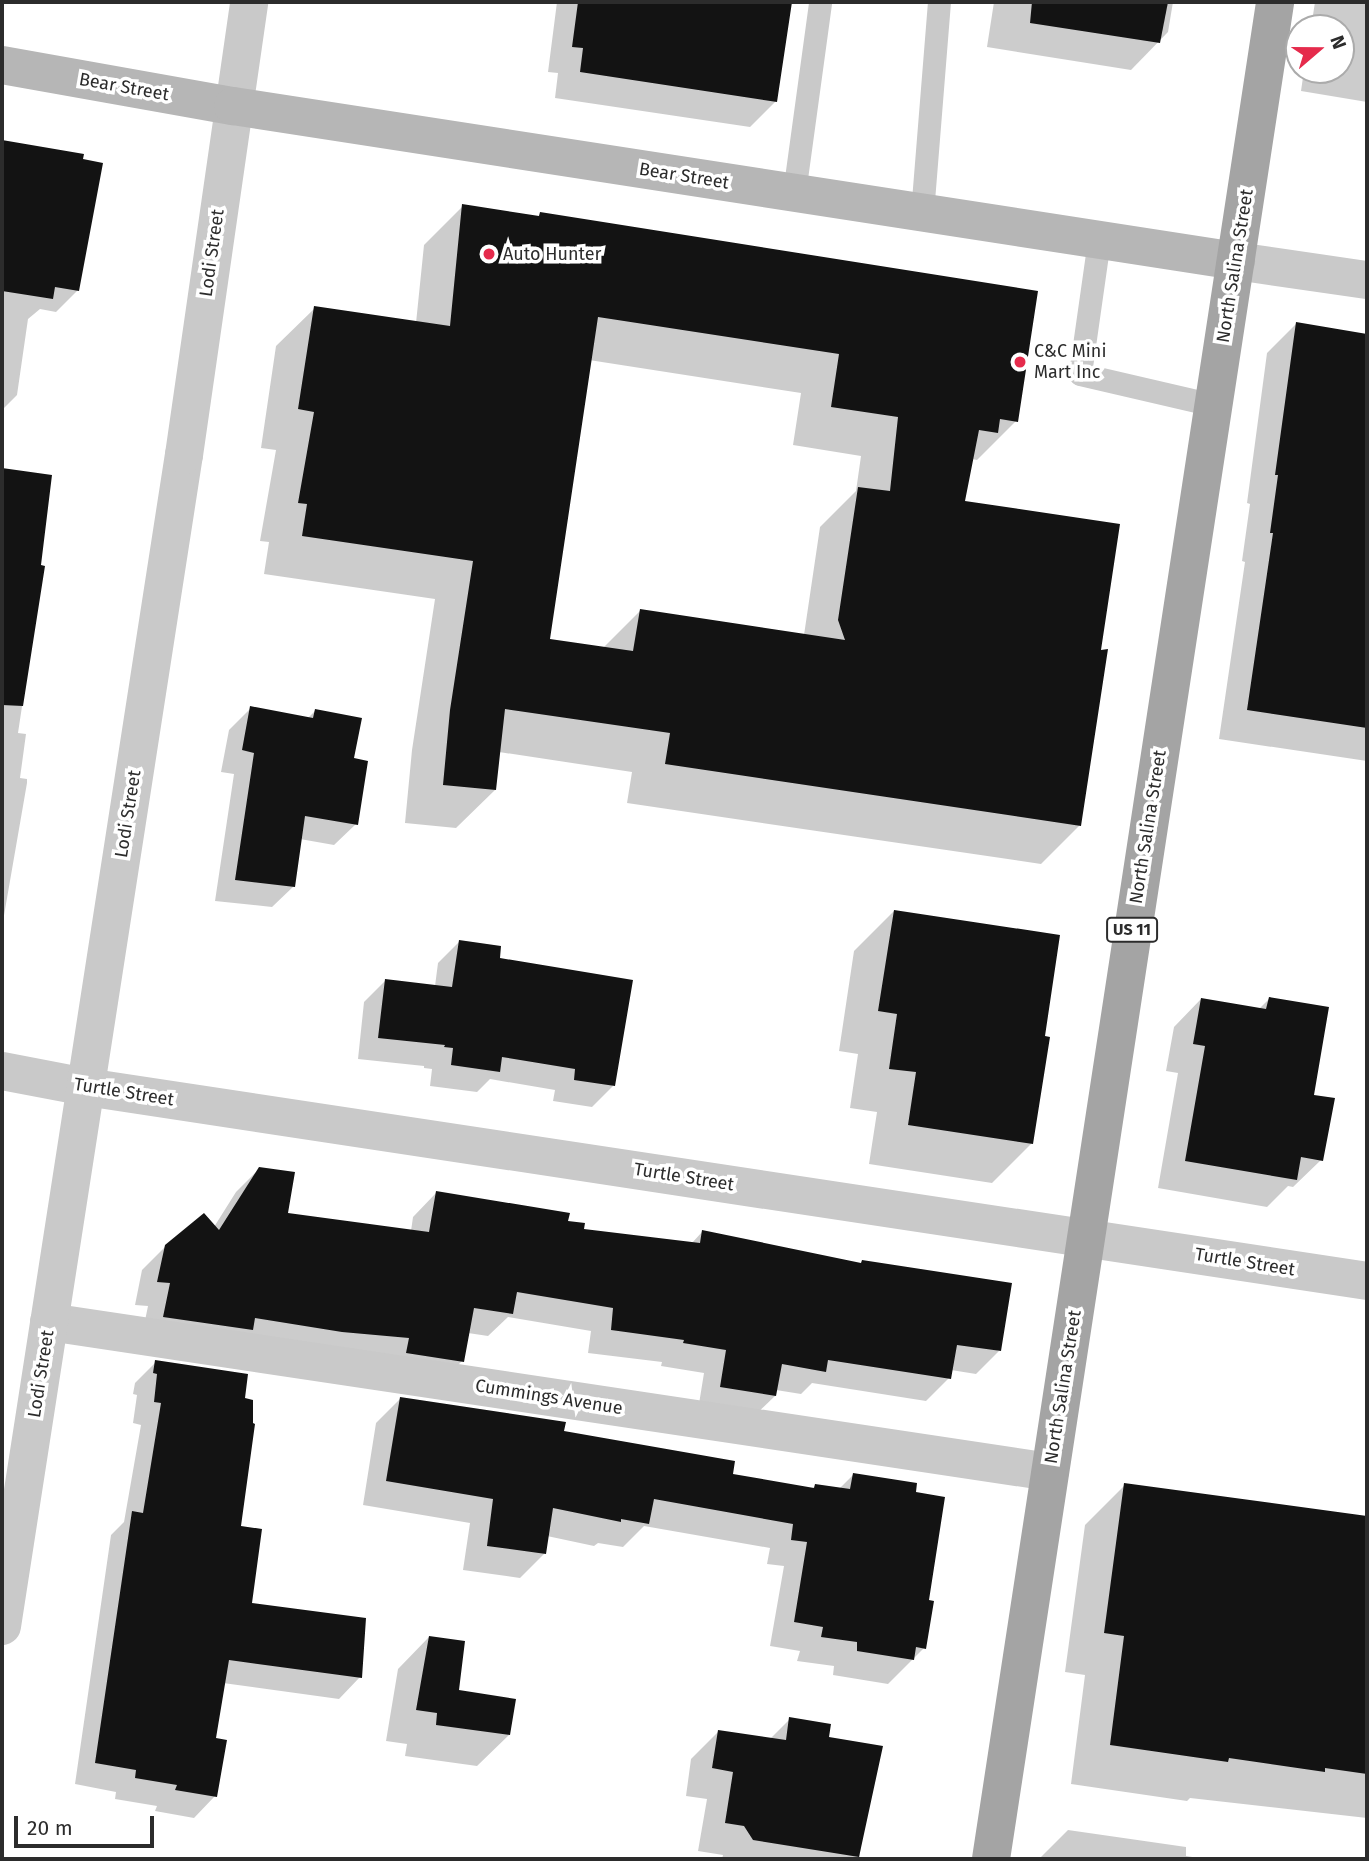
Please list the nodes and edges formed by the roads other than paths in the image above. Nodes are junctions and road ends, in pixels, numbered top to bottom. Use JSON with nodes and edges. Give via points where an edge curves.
{"nodes":[{"id":1,"x":249,"y":2,"type":"edge"},
{"id":2,"x":820,"y":2,"type":"edge"},
{"id":3,"x":939,"y":2,"type":"edge"},
{"id":4,"x":1275,"y":2,"type":"edge"},
{"id":5,"x":2,"y":65,"type":"edge"},
{"id":6,"x":233,"y":106,"type":"junction"},
{"id":7,"x":794,"y":193,"type":"junction"},
{"id":8,"x":922,"y":213,"type":"junction"},
{"id":9,"x":1099,"y":240,"type":"junction"},
{"id":10,"x":1236,"y":261,"type":"junction"},
{"id":11,"x":1367,"y":280,"type":"edge"},
{"id":12,"x":1213,"y":405,"type":"junction"},
{"id":13,"x":2,"y":1071,"type":"edge"},
{"id":14,"x":86,"y":1087,"type":"junction"},
{"id":15,"x":1086,"y":1237,"type":"junction"},
{"id":16,"x":1367,"y":1281,"type":"edge"},
{"id":17,"x":49,"y":1322,"type":"junction"},
{"id":18,"x":1050,"y":1472,"type":"junction"},
{"id":19,"x":2,"y":1626,"type":"edge"},
{"id":20,"x":991,"y":1859,"type":"edge"}],
"edges":[{"from":1,"to":6,"type":"street","name":"Lodi Street"},
{"from":2,"to":7,"type":"lane"},
{"from":3,"to":8,"type":"lane"},
{"from":4,"to":10,"type":"main road","name":"North Salina Street","number":"US 11"},
{"from":5,"to":6,"type":"main road","name":"Bear Street"},
{"from":6,"to":7,"type":"main road","name":"Bear Street"},
{"from":6,"to":14,"type":"street","name":"Lodi Street"},
{"from":7,"to":8,"type":"main road","name":"Bear Street"},
{"from":8,"to":9,"type":"main road","name":"Bear Street"},
{"from":9,"to":10,"type":"main road","name":"Bear Street"},
{"from":9,"to":12,"type":"lane","via":[[1080,374]]},
{"from":10,"to":11,"type":"street","name":"Bear Street"},
{"from":10,"to":12,"type":"main road","name":"North Salina Street","number":"US 11"},
{"from":12,"to":15,"type":"main road","name":"North Salina Street","number":"US 11"},
{"from":13,"to":14,"type":"street","name":"Turtle Street"},
{"from":14,"to":15,"type":"street","name":"Turtle Street"},
{"from":14,"to":17,"type":"street","name":"Lodi Street"},
{"from":15,"to":16,"type":"street","name":"Turtle Street"},
{"from":15,"to":18,"type":"main road","name":"North Salina Street","number":"US 11"},
{"from":17,"to":18,"type":"street","name":"Cummings Avenue"},
{"from":17,"to":19,"type":"street","name":"Lodi Street"},
{"from":18,"to":20,"type":"main road","name":"North Salina Street","number":"US 11"}]}
